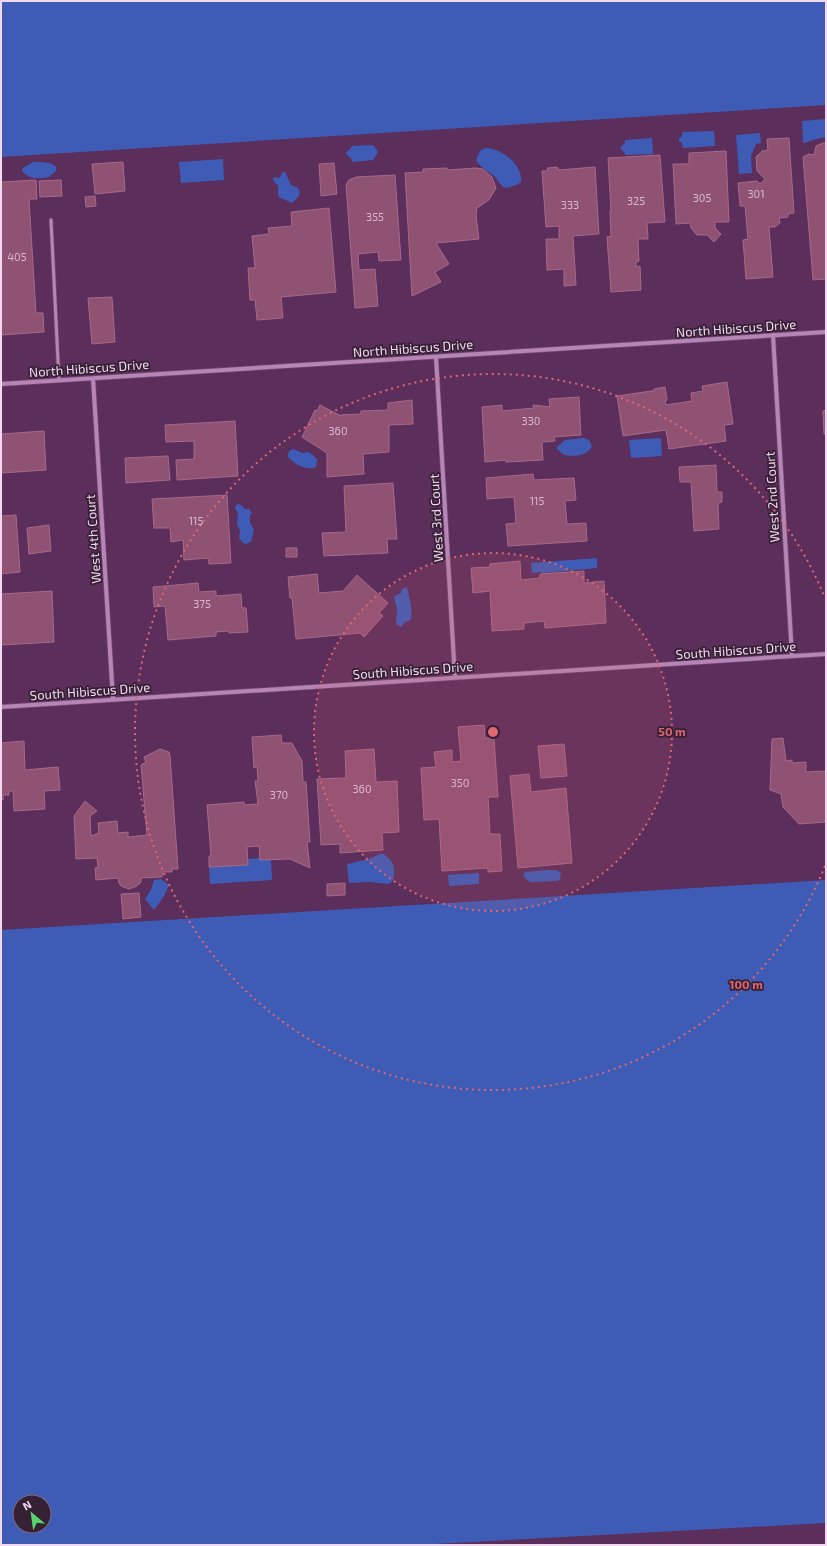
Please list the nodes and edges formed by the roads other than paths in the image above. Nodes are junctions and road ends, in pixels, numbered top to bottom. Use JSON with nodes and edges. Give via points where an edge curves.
{"nodes":[{"id":1,"x":51,"y":220,"type":"dead end"},
{"id":2,"x":826,"y":332,"type":"edge"},
{"id":3,"x":773,"y":336,"type":"junction"},
{"id":4,"x":436,"y":357,"type":"junction"},
{"id":5,"x":93,"y":378,"type":"junction"},
{"id":6,"x":59,"y":380,"type":"junction"},
{"id":7,"x":1,"y":384,"type":"edge"},
{"id":8,"x":826,"y":654,"type":"edge"},
{"id":9,"x":792,"y":656,"type":"junction"},
{"id":10,"x":455,"y":678,"type":"junction"},
{"id":11,"x":113,"y":700,"type":"junction"},
{"id":12,"x":1,"y":706,"type":"edge"}],
"edges":[{"from":1,"to":6,"type":"lane"},
{"from":2,"to":3,"type":"street","name":"North Hibiscus Drive"},
{"from":3,"to":4,"type":"street","name":"North Hibiscus Drive"},
{"from":3,"to":9,"type":"street","name":"West 2nd Court"},
{"from":4,"to":5,"type":"street","name":"North Hibiscus Drive"},
{"from":4,"to":10,"type":"street","name":"West 3rd Court"},
{"from":5,"to":6,"type":"street","name":"North Hibiscus Drive"},
{"from":5,"to":11,"type":"street","name":"West 4th Court"},
{"from":6,"to":7,"type":"street","name":"North Hibiscus Drive"},
{"from":8,"to":9,"type":"street","name":"South Hibiscus Drive"},
{"from":9,"to":10,"type":"street","name":"South Hibiscus Drive"},
{"from":10,"to":11,"type":"street","name":"South Hibiscus Drive"},
{"from":11,"to":12,"type":"street","name":"South Hibiscus Drive"}]}
